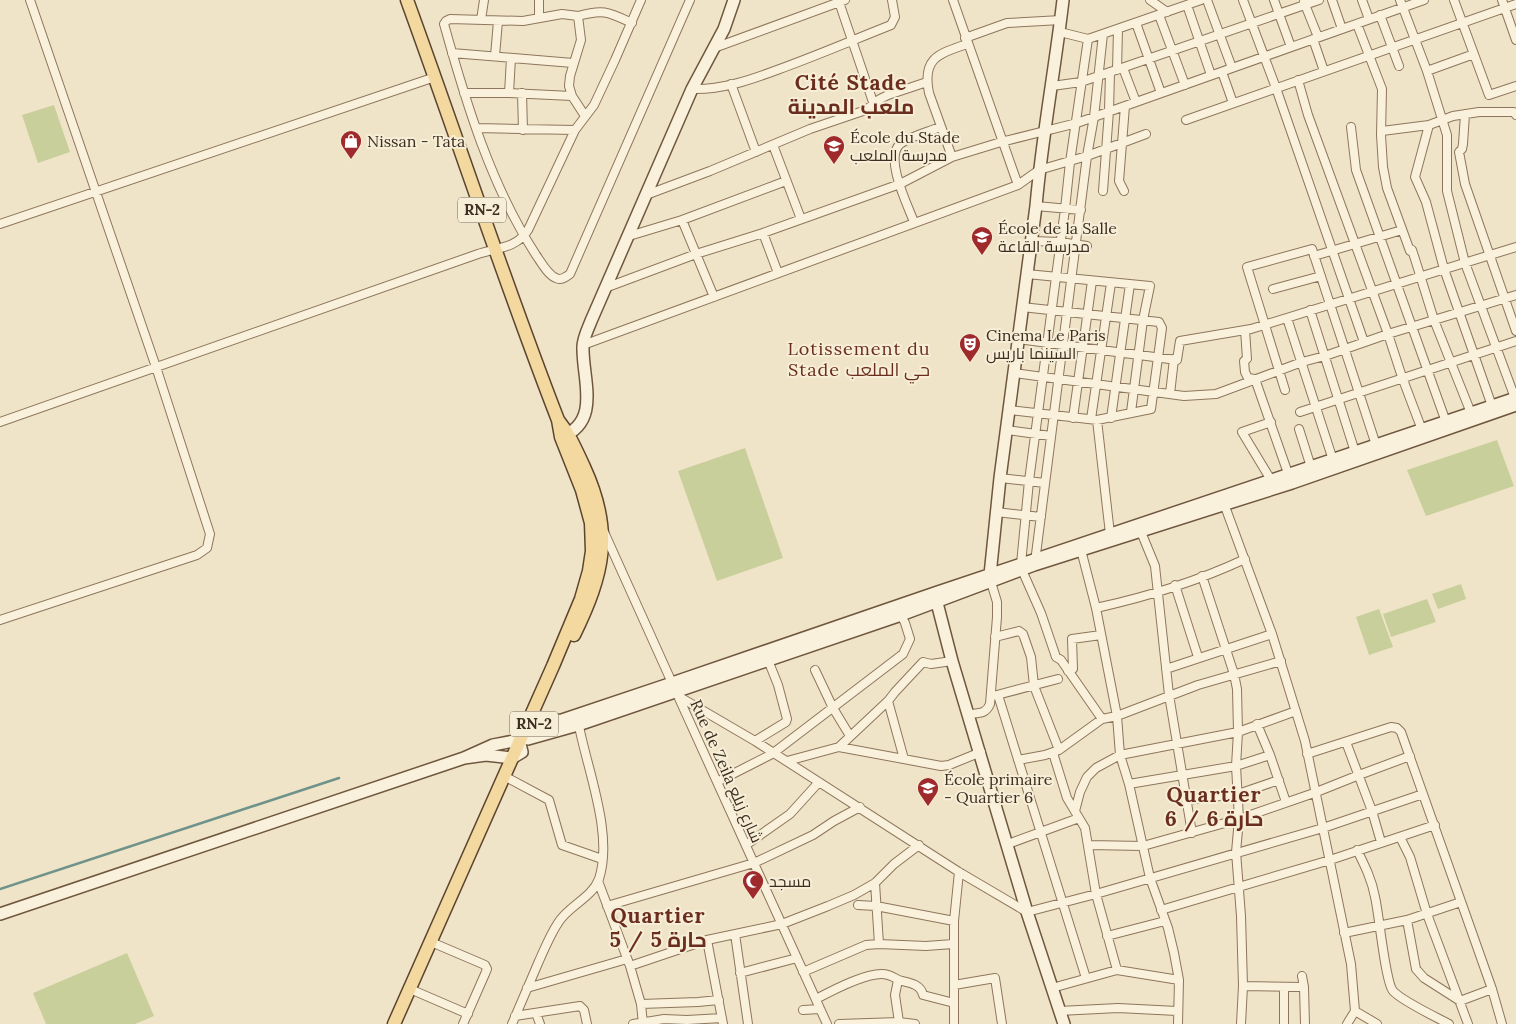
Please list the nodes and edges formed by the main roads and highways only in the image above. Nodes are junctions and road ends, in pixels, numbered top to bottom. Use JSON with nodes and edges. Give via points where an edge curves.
{"nodes":[{"id":1,"x":407,"y":0,"type":"edge"},
{"id":2,"x":565,"y":435,"type":"junction"},
{"id":3,"x":521,"y":745,"type":"junction"},
{"id":4,"x":413,"y":990,"type":"junction"},
{"id":5,"x":394,"y":1024,"type":"edge"},
{"id":6,"x":401,"y":1024,"type":"edge"}],
"edges":[{"from":1,"to":2,"type":"main road","number":"RN-2","via":[[494,249]]},
{"from":2,"to":3,"type":"main road","number":"RN-2","via":[[591,523],[592,551],[581,599]]},
{"from":2,"to":3,"type":"main road","number":"RN-2","via":[[590,483],[599,510],[602,529],[600,567],[588,606],[534,724]]},
{"from":3,"to":4,"type":"main road","number":"RN-2"},
{"from":4,"to":5,"type":"main road","number":"RN-2"},
{"from":4,"to":6,"type":"main road","number":"RN-2"}]}
